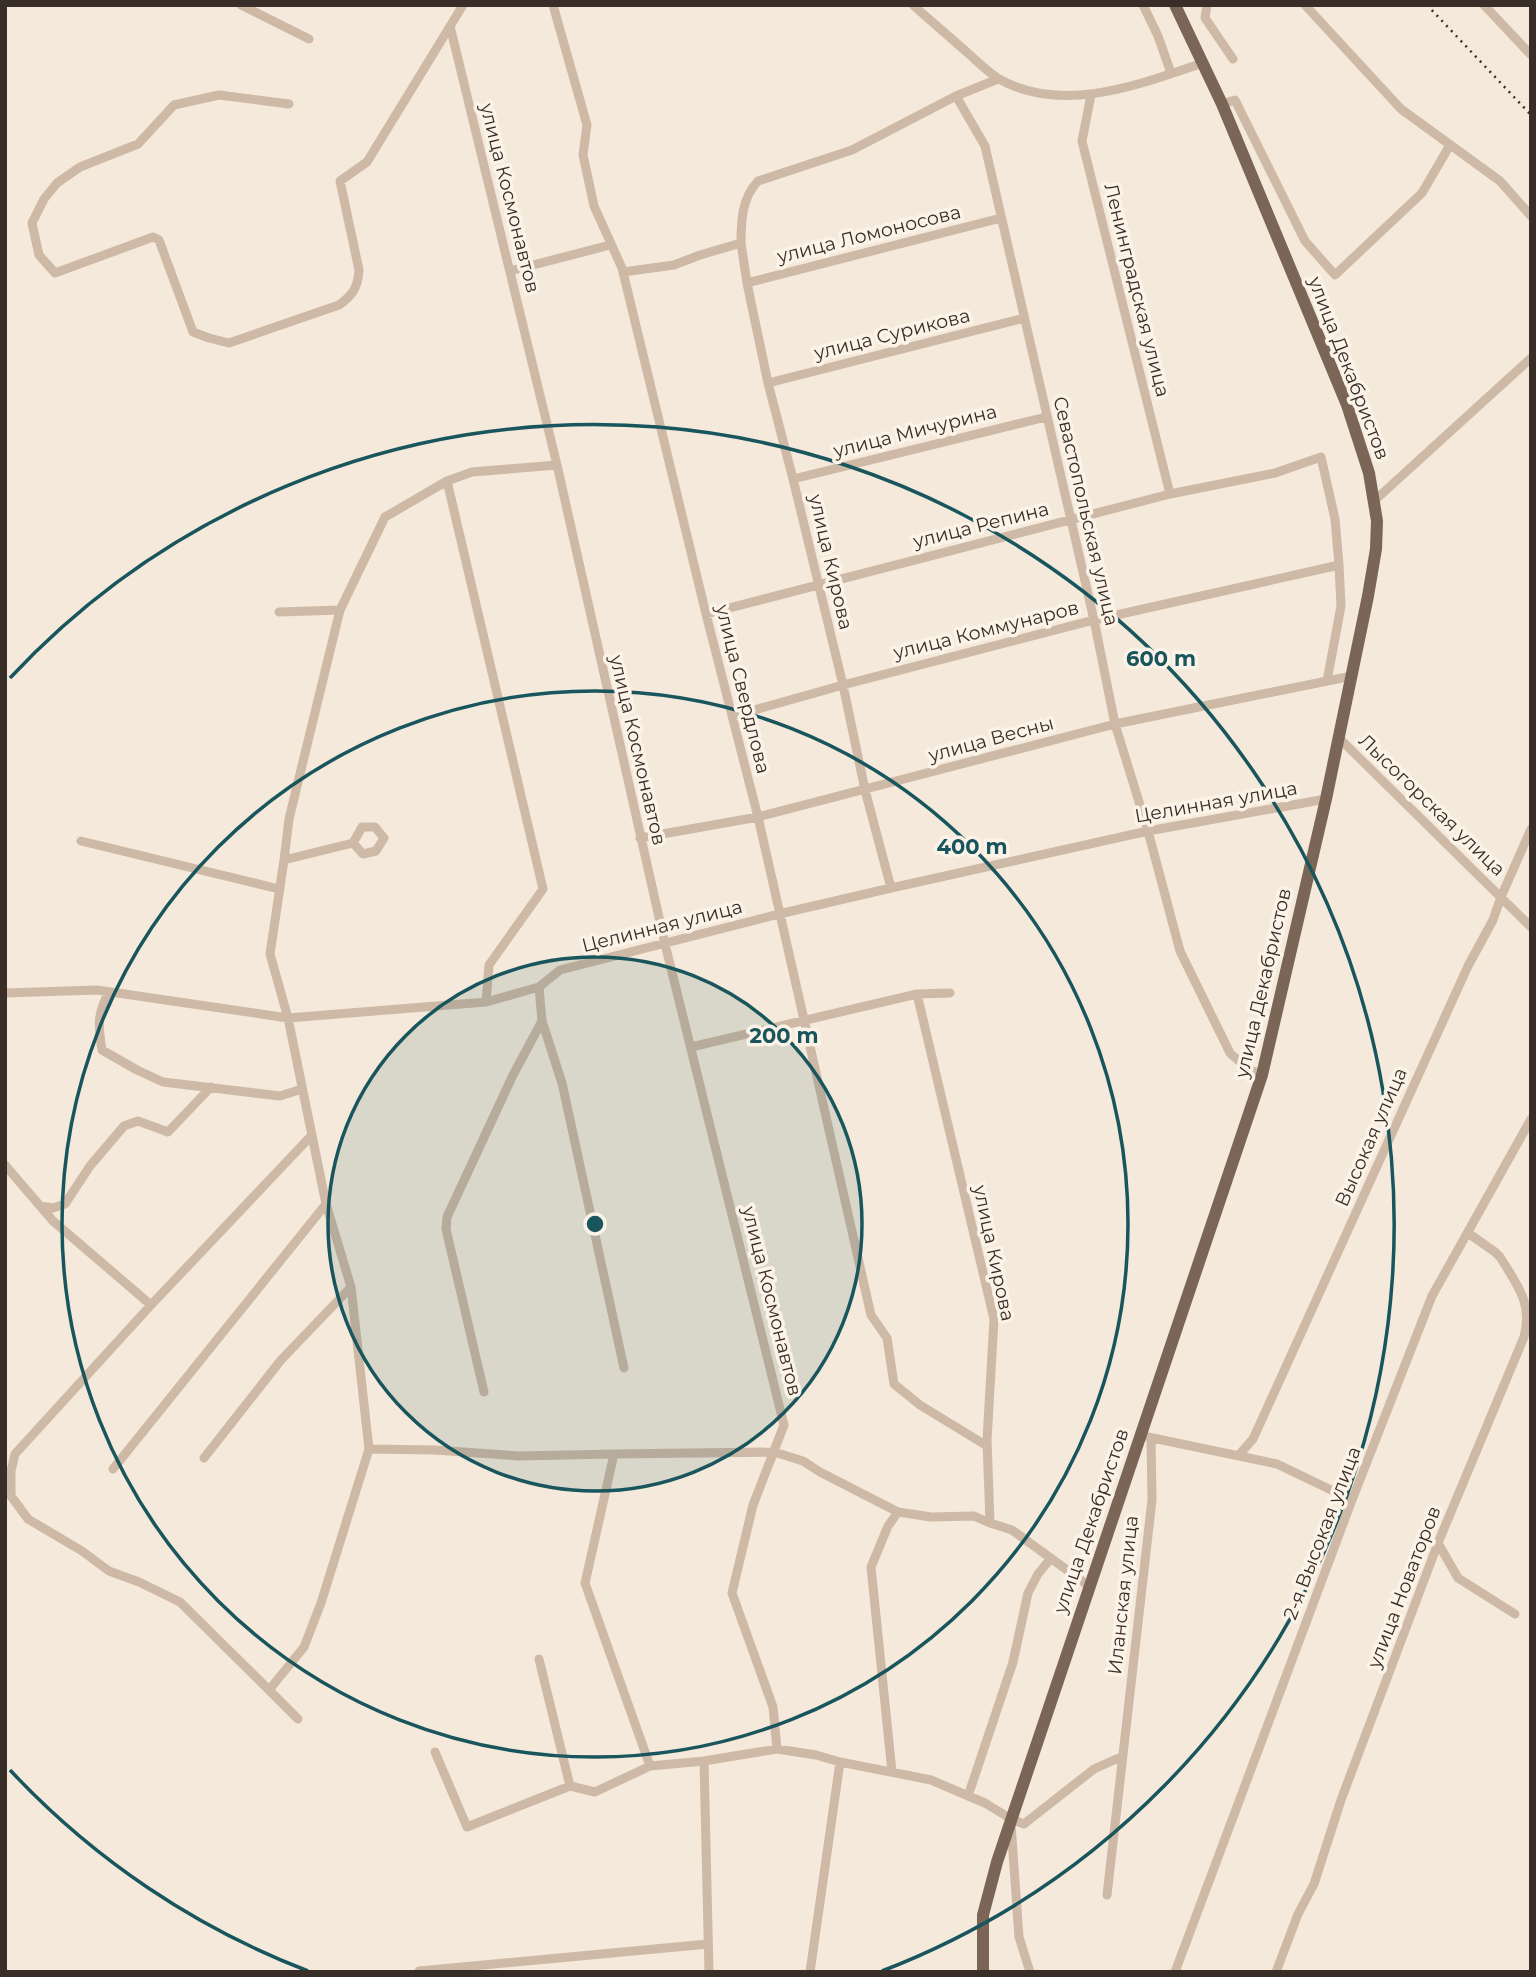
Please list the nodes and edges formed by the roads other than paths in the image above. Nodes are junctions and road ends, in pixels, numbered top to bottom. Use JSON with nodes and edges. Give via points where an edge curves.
{"nodes":[{"id":1,"x":241,"y":5,"type":"edge"},
{"id":2,"x":463,"y":5,"type":"edge"},
{"id":3,"x":553,"y":5,"type":"edge"},
{"id":4,"x":913,"y":5,"type":"edge"},
{"id":5,"x":1143,"y":5,"type":"edge"},
{"id":6,"x":1175,"y":5,"type":"edge"},
{"id":7,"x":1207,"y":5,"type":"edge"},
{"id":8,"x":1306,"y":5,"type":"edge"},
{"id":9,"x":1484,"y":5,"type":"edge"},
{"id":10,"x":450,"y":26,"type":"junction"},
{"id":11,"x":309,"y":38,"type":"dead end"},
{"id":12,"x":1531,"y":55,"type":"edge"},
{"id":13,"x":1233,"y":59,"type":"dead end"},
{"id":14,"x":1203,"y":63,"type":"junction"},
{"id":15,"x":1171,"y":74,"type":"junction"},
{"id":16,"x":998,"y":79,"type":"junction"},
{"id":17,"x":1090,"y":94,"type":"junction"},
{"id":18,"x":956,"y":96,"type":"junction"},
{"id":19,"x":289,"y":104,"type":"dead end"},
{"id":20,"x":1222,"y":104,"type":"junction"},
{"id":21,"x":1450,"y":145,"type":"junction"},
{"id":22,"x":1531,"y":216,"type":"edge"},
{"id":23,"x":1001,"y":218,"type":"junction"},
{"id":24,"x":741,"y":243,"type":"junction"},
{"id":25,"x":610,"y":245,"type":"junction"},
{"id":26,"x":510,"y":271,"type":"junction"},
{"id":27,"x":623,"y":272,"type":"junction"},
{"id":28,"x":747,"y":283,"type":"junction"},
{"id":29,"x":1024,"y":318,"type":"junction"},
{"id":30,"x":1531,"y":358,"type":"edge"},
{"id":31,"x":768,"y":383,"type":"junction"},
{"id":32,"x":1046,"y":417,"type":"junction"},
{"id":33,"x":557,"y":465,"type":"junction"},
{"id":34,"x":793,"y":479,"type":"junction"},
{"id":35,"x":447,"y":481,"type":"junction"},
{"id":36,"x":1170,"y":494,"type":"junction"},
{"id":37,"x":1374,"y":501,"type":"junction"},
{"id":38,"x":1070,"y":520,"type":"junction"},
{"id":39,"x":1339,"y":565,"type":"junction"},
{"id":40,"x":818,"y":585,"type":"junction"},
{"id":41,"x":340,"y":610,"type":"junction"},
{"id":42,"x":279,"y":612,"type":"dead end"},
{"id":43,"x":706,"y":614,"type":"junction"},
{"id":44,"x":1094,"y":620,"type":"junction"},
{"id":45,"x":1352,"y":676,"type":"junction"},
{"id":46,"x":1327,"y":681,"type":"junction"},
{"id":47,"x":843,"y":685,"type":"junction"},
{"id":48,"x":733,"y":716,"type":"junction"},
{"id":49,"x":1115,"y":724,"type":"junction"},
{"id":50,"x":1338,"y":737,"type":"junction"},
{"id":51,"x":865,"y":790,"type":"junction"},
{"id":52,"x":1326,"y":799,"type":"junction"},
{"id":53,"x":758,"y":817,"type":"junction"},
{"id":54,"x":1531,"y":829,"type":"edge"},
{"id":55,"x":1148,"y":831,"type":"junction"},
{"id":56,"x":640,"y":838,"type":"junction"},
{"id":57,"x":81,"y":841,"type":"dead end"},
{"id":58,"x":353,"y":843,"type":"dead end"},
{"id":59,"x":284,"y":860,"type":"junction"},
{"id":60,"x":891,"y":888,"type":"junction"},
{"id":61,"x":279,"y":889,"type":"junction"},
{"id":62,"x":1501,"y":897,"type":"junction"},
{"id":63,"x":779,"y":914,"type":"junction"},
{"id":64,"x":1531,"y":927,"type":"edge"},
{"id":65,"x":665,"y":944,"type":"junction"},
{"id":66,"x":539,"y":986,"type":"junction"},
{"id":67,"x":109,"y":992,"type":"junction"},
{"id":68,"x":5,"y":993,"type":"edge"},
{"id":69,"x":950,"y":993,"type":"dead end"},
{"id":70,"x":917,"y":995,"type":"junction"},
{"id":71,"x":486,"y":1002,"type":"junction"},
{"id":72,"x":288,"y":1018,"type":"junction"},
{"id":73,"x":542,"y":1021,"type":"junction"},
{"id":74,"x":804,"y":1022,"type":"junction"},
{"id":75,"x":691,"y":1047,"type":"junction"},
{"id":76,"x":1262,"y":1074,"type":"junction"},
{"id":77,"x":211,"y":1087,"type":"junction"},
{"id":78,"x":302,"y":1089,"type":"junction"},
{"id":79,"x":1531,"y":1119,"type":"edge"},
{"id":80,"x":311,"y":1136,"type":"junction"},
{"id":81,"x":5,"y":1165,"type":"edge"},
{"id":82,"x":327,"y":1204,"type":"junction"},
{"id":83,"x":40,"y":1206,"type":"junction"},
{"id":84,"x":1468,"y":1233,"type":"junction"},
{"id":85,"x":351,"y":1287,"type":"junction"},
{"id":86,"x":151,"y":1305,"type":"junction"},
{"id":87,"x":624,"y":1368,"type":"dead end"},
{"id":88,"x":484,"y":1392,"type":"dead end"},
{"id":89,"x":1145,"y":1436,"type":"junction"},
{"id":90,"x":1253,"y":1439,"type":"junction"},
{"id":91,"x":987,"y":1446,"type":"junction"},
{"id":92,"x":369,"y":1450,"type":"junction"},
{"id":93,"x":774,"y":1452,"type":"junction"},
{"id":94,"x":614,"y":1454,"type":"junction"},
{"id":95,"x":1238,"y":1456,"type":"junction"},
{"id":96,"x":204,"y":1458,"type":"dead end"},
{"id":97,"x":1261,"y":1461,"type":"junction"},
{"id":98,"x":113,"y":1469,"type":"dead end"},
{"id":99,"x":1352,"y":1500,"type":"junction"},
{"id":100,"x":898,"y":1512,"type":"junction"},
{"id":101,"x":990,"y":1524,"type":"junction"},
{"id":102,"x":1438,"y":1543,"type":"junction"},
{"id":103,"x":1051,"y":1558,"type":"junction"},
{"id":104,"x":1089,"y":1586,"type":"junction"},
{"id":105,"x":1515,"y":1614,"type":"dead end"},
{"id":106,"x":539,"y":1659,"type":"dead end"},
{"id":107,"x":269,"y":1690,"type":"junction"},
{"id":108,"x":298,"y":1719,"type":"dead end"},
{"id":109,"x":777,"y":1749,"type":"junction"},
{"id":110,"x":435,"y":1752,"type":"dead end"},
{"id":111,"x":1123,"y":1756,"type":"junction"},
{"id":112,"x":704,"y":1760,"type":"junction"},
{"id":113,"x":839,"y":1762,"type":"junction"},
{"id":114,"x":650,"y":1766,"type":"junction"},
{"id":115,"x":892,"y":1772,"type":"junction"},
{"id":116,"x":570,"y":1786,"type":"junction"},
{"id":117,"x":968,"y":1796,"type":"junction"},
{"id":118,"x":1011,"y":1819,"type":"junction"},
{"id":119,"x":1107,"y":1895,"type":"dead end"},
{"id":120,"x":708,"y":1944,"type":"junction"},
{"id":121,"x":419,"y":1971,"type":"edge"},
{"id":122,"x":709,"y":1972,"type":"edge"},
{"id":123,"x":810,"y":1972,"type":"edge"},
{"id":124,"x":982,"y":1972,"type":"edge"},
{"id":125,"x":1030,"y":1972,"type":"edge"},
{"id":126,"x":1175,"y":1972,"type":"edge"},
{"id":127,"x":1276,"y":1972,"type":"edge"}],
"edges":[{"from":1,"to":11,"type":"street"},
{"from":2,"to":10,"type":"street"},
{"from":3,"to":25,"type":"street","name":"улица Свердлова","via":[[587,125],[583,155],[594,206]]},
{"from":4,"to":16,"type":"street"},
{"from":5,"to":15,"type":"street"},
{"from":6,"to":14,"type":"main road","name":"улица Декабристов"},
{"from":7,"to":13,"type":"street","via":[[1205,18]]},
{"from":8,"to":21,"type":"street","via":[[1401,108]]},
{"from":9,"to":12,"type":"street"},
{"from":10,"to":19,"type":"street","via":[[367,162],[340,181],[359,270],[358,285],[339,305],[229,343],[193,331],[159,240],[153,237],[55,274],[39,255],[32,223],[57,183],[80,167],[138,144],[174,105],[219,95]]},
{"from":10,"to":26,"type":"street","name":"улица Космонавтов"},
{"from":14,"to":15,"type":"street"},
{"from":14,"to":20,"type":"main road","name":"улица Декабристов"},
{"from":15,"to":17,"type":"street"},
{"from":16,"to":17,"type":"street","via":[[1049,96]]},
{"from":16,"to":18,"type":"street","name":"улица Кирова"},
{"from":17,"to":36,"type":"street","name":"Ленинградская улица","via":[[1082,141]]},
{"from":18,"to":23,"type":"street","name":"Севастопольская улица","via":[[985,146]]},
{"from":18,"to":24,"type":"street","name":"улица Кирова","via":[[852,150],[758,181],[745,203]]},
{"from":20,"to":21,"type":"street","via":[[1235,100],[1305,241],[1335,275],[1422,193]]},
{"from":20,"to":37,"type":"main road","name":"улица Декабристов","via":[[1347,405]]},
{"from":21,"to":22,"type":"street","via":[[1500,181]]},
{"from":23,"to":28,"type":"street","name":"улица Ломоносова"},
{"from":23,"to":29,"type":"street","name":"Севастопольская улица"},
{"from":24,"to":27,"type":"street","via":[[674,265]]},
{"from":24,"to":28,"type":"street","name":"улица Кирова"},
{"from":25,"to":26,"type":"street"},
{"from":25,"to":27,"type":"street","name":"улица Свердлова"},
{"from":26,"to":33,"type":"street","name":"улица Космонавтов"},
{"from":27,"to":43,"type":"street","name":"улица Свердлова"},
{"from":28,"to":31,"type":"street","name":"улица Кирова"},
{"from":29,"to":31,"type":"street","name":"улица Сурикова"},
{"from":29,"to":32,"type":"street","name":"Севастопольская улица"},
{"from":30,"to":37,"type":"street"},
{"from":31,"to":34,"type":"street","name":"улица Кирова"},
{"from":32,"to":34,"type":"street","name":"улица Мичурина"},
{"from":32,"to":38,"type":"street","name":"Севастопольская улица"},
{"from":33,"to":35,"type":"street","via":[[472,472]]},
{"from":33,"to":56,"type":"street","name":"улица Космонавтов"},
{"from":34,"to":40,"type":"street","name":"улица Кирова"},
{"from":35,"to":41,"type":"street","via":[[385,517]]},
{"from":35,"to":71,"type":"street","via":[[543,889],[489,965]]},
{"from":36,"to":38,"type":"street","name":"улица Репина"},
{"from":36,"to":39,"type":"street","name":"улица Репина","via":[[1275,473],[1321,457],[1335,519]]},
{"from":37,"to":45,"type":"main road","name":"улица Декабристов","via":[[1376,549]]},
{"from":38,"to":40,"type":"street","name":"улица Репина"},
{"from":38,"to":44,"type":"street","name":"Севастопольская улица"},
{"from":39,"to":44,"type":"street","name":"улица Коммунаров"},
{"from":39,"to":46,"type":"street","via":[[1341,606]]},
{"from":40,"to":43,"type":"street","name":"улица Репина"},
{"from":40,"to":47,"type":"street","name":"улица Кирова"},
{"from":41,"to":42,"type":"street"},
{"from":41,"to":59,"type":"street","via":[[289,820]]},
{"from":43,"to":48,"type":"street","name":"улица Свердлова"},
{"from":44,"to":47,"type":"street","name":"улица Коммунаров"},
{"from":44,"to":49,"type":"street","name":"Севастопольская улица"},
{"from":45,"to":46,"type":"street","name":"улица Весны"},
{"from":45,"to":50,"type":"main road","name":"улица Декабристов"},
{"from":46,"to":49,"type":"street","name":"улица Весны"},
{"from":47,"to":48,"type":"street","name":"улица Коммунаров"},
{"from":47,"to":51,"type":"street","name":"улица Кирова"},
{"from":48,"to":53,"type":"street","name":"улица Свердлова"},
{"from":49,"to":51,"type":"street","name":"улица Весны"},
{"from":49,"to":55,"type":"street","name":"Севастопольская улица"},
{"from":50,"to":52,"type":"main road","name":"улица Декабристов"},
{"from":50,"to":62,"type":"street","name":"Лысогорская улица"},
{"from":51,"to":53,"type":"street","name":"улица Весны"},
{"from":51,"to":60,"type":"street","name":"улица Кирова"},
{"from":52,"to":55,"type":"street","name":"Целинная улица"},
{"from":52,"to":76,"type":"main road","name":"улица Декабристов"},
{"from":53,"to":56,"type":"street","name":"улица Весны"},
{"from":53,"to":63,"type":"street","name":"улица Свердлова"},
{"from":54,"to":62,"type":"street","name":"Высокая улица"},
{"from":55,"to":60,"type":"street","name":"Целинная улица"},
{"from":55,"to":76,"type":"street","name":"Севастопольская улица","via":[[1180,951],[1230,1053],[1248,1069]]},
{"from":56,"to":65,"type":"street","name":"улица Космонавтов"},
{"from":57,"to":61,"type":"street"},
{"from":58,"to":59,"type":"street"},
{"from":59,"to":61,"type":"street"},
{"from":60,"to":63,"type":"street","name":"Целинная улица"},
{"from":61,"to":72,"type":"street","via":[[270,954]]},
{"from":62,"to":64,"type":"street","name":"Лысогорская улица"},
{"from":62,"to":90,"type":"street","name":"Высокая улица"},
{"from":63,"to":65,"type":"street","name":"Целинная улица"},
{"from":63,"to":74,"type":"street","name":"улица Свердлова"},
{"from":65,"to":66,"type":"street","name":"Целинная улица","via":[[560,971]]},
{"from":65,"to":75,"type":"street","name":"улица Космонавтов"},
{"from":66,"to":71,"type":"street","name":"Целинная улица"},
{"from":66,"to":73,"type":"street"},
{"from":67,"to":68,"type":"street","name":"Целинная улица"},
{"from":67,"to":72,"type":"street","name":"Целинная улица"},
{"from":67,"to":77,"type":"street","via":[[98,1025],[102,1050],[163,1082]]},
{"from":69,"to":70,"type":"street"},
{"from":70,"to":74,"type":"street"},
{"from":70,"to":91,"type":"street","name":"улица Кирова","via":[[994,1319]]},
{"from":71,"to":72,"type":"street","name":"Целинная улица"},
{"from":72,"to":78,"type":"street"},
{"from":73,"to":87,"type":"street","via":[[562,1083]]},
{"from":73,"to":88,"type":"street","via":[[447,1217]]},
{"from":74,"to":75,"type":"street"},
{"from":74,"to":91,"type":"street","name":"улица Свердлова","via":[[872,1315],[887,1338],[894,1384]]},
{"from":75,"to":93,"type":"street","name":"улица Космонавтов","via":[[784,1426]]},
{"from":76,"to":89,"type":"main road","name":"улица Декабристов"},
{"from":77,"to":78,"type":"street","via":[[280,1096]]},
{"from":77,"to":83,"type":"street","via":[[168,1132],[138,1121],[124,1126],[65,1204]]},
{"from":78,"to":80,"type":"street"},
{"from":79,"to":84,"type":"street","name":"2-я Высокая улица"},
{"from":80,"to":82,"type":"street"},
{"from":80,"to":86,"type":"street"},
{"from":81,"to":83,"type":"street"},
{"from":82,"to":85,"type":"street"},
{"from":82,"to":98,"type":"street"},
{"from":83,"to":86,"type":"street"},
{"from":84,"to":99,"type":"street","name":"2-я Высокая улица","via":[[1432,1296]]},
{"from":84,"to":102,"type":"street","name":"улица Новаторов","via":[[1500,1257],[1524,1300],[1528,1323]]},
{"from":85,"to":92,"type":"street"},
{"from":85,"to":96,"type":"street","via":[[281,1360]]},
{"from":86,"to":107,"type":"street","via":[[15,1454],[11,1496],[28,1519],[109,1571],[180,1602]]},
{"from":89,"to":95,"type":"street"},
{"from":89,"to":104,"type":"main road","name":"улица Декабристов"},
{"from":89,"to":111,"type":"street","name":"Иланская улица","via":[[1152,1500]]},
{"from":90,"to":95,"type":"street","name":"Высокая улица"},
{"from":90,"to":97,"type":"street"},
{"from":91,"to":101,"type":"street","name":"улица Кирова"},
{"from":92,"to":94,"type":"street","via":[[519,1456]]},
{"from":92,"to":107,"type":"street","via":[[304,1647]]},
{"from":93,"to":94,"type":"street"},
{"from":93,"to":100,"type":"street","via":[[803,1461]]},
{"from":93,"to":109,"type":"street","name":"улица Космонавтов","via":[[753,1505],[732,1593],[773,1707]]},
{"from":94,"to":114,"type":"street","via":[[585,1583]]},
{"from":95,"to":97,"type":"street"},
{"from":97,"to":99,"type":"street","via":[[1277,1464]]},
{"from":99,"to":126,"type":"street","name":"2-я Высокая улица"},
{"from":100,"to":101,"type":"street","via":[[974,1516]]},
{"from":100,"to":115,"type":"street","via":[[871,1567]]},
{"from":101,"to":103,"type":"street","via":[[1012,1530]]},
{"from":102,"to":105,"type":"street","via":[[1458,1578]]},
{"from":102,"to":127,"type":"street","name":"улица Новаторов","via":[[1314,1884]]},
{"from":103,"to":104,"type":"street"},
{"from":103,"to":117,"type":"street","via":[[1028,1593],[1013,1662]]},
{"from":104,"to":118,"type":"main road","name":"улица Декабристов"},
{"from":106,"to":116,"type":"street"},
{"from":107,"to":108,"type":"street"},
{"from":109,"to":112,"type":"street"},
{"from":109,"to":113,"type":"street"},
{"from":110,"to":116,"type":"street","via":[[467,1826]]},
{"from":111,"to":118,"type":"street","via":[[1094,1769],[1024,1824]]},
{"from":111,"to":119,"type":"street","name":"Иланская улица"},
{"from":112,"to":114,"type":"street"},
{"from":112,"to":120,"type":"street"},
{"from":113,"to":115,"type":"street"},
{"from":113,"to":123,"type":"street"},
{"from":114,"to":116,"type":"street","via":[[595,1792]]},
{"from":115,"to":117,"type":"street","via":[[931,1780]]},
{"from":117,"to":118,"type":"street"},
{"from":118,"to":124,"type":"main road","name":"улица Декабристов","via":[[983,1915]]},
{"from":118,"to":125,"type":"street","via":[[1018,1937]]},
{"from":120,"to":121,"type":"street"},
{"from":120,"to":122,"type":"street"}]}
